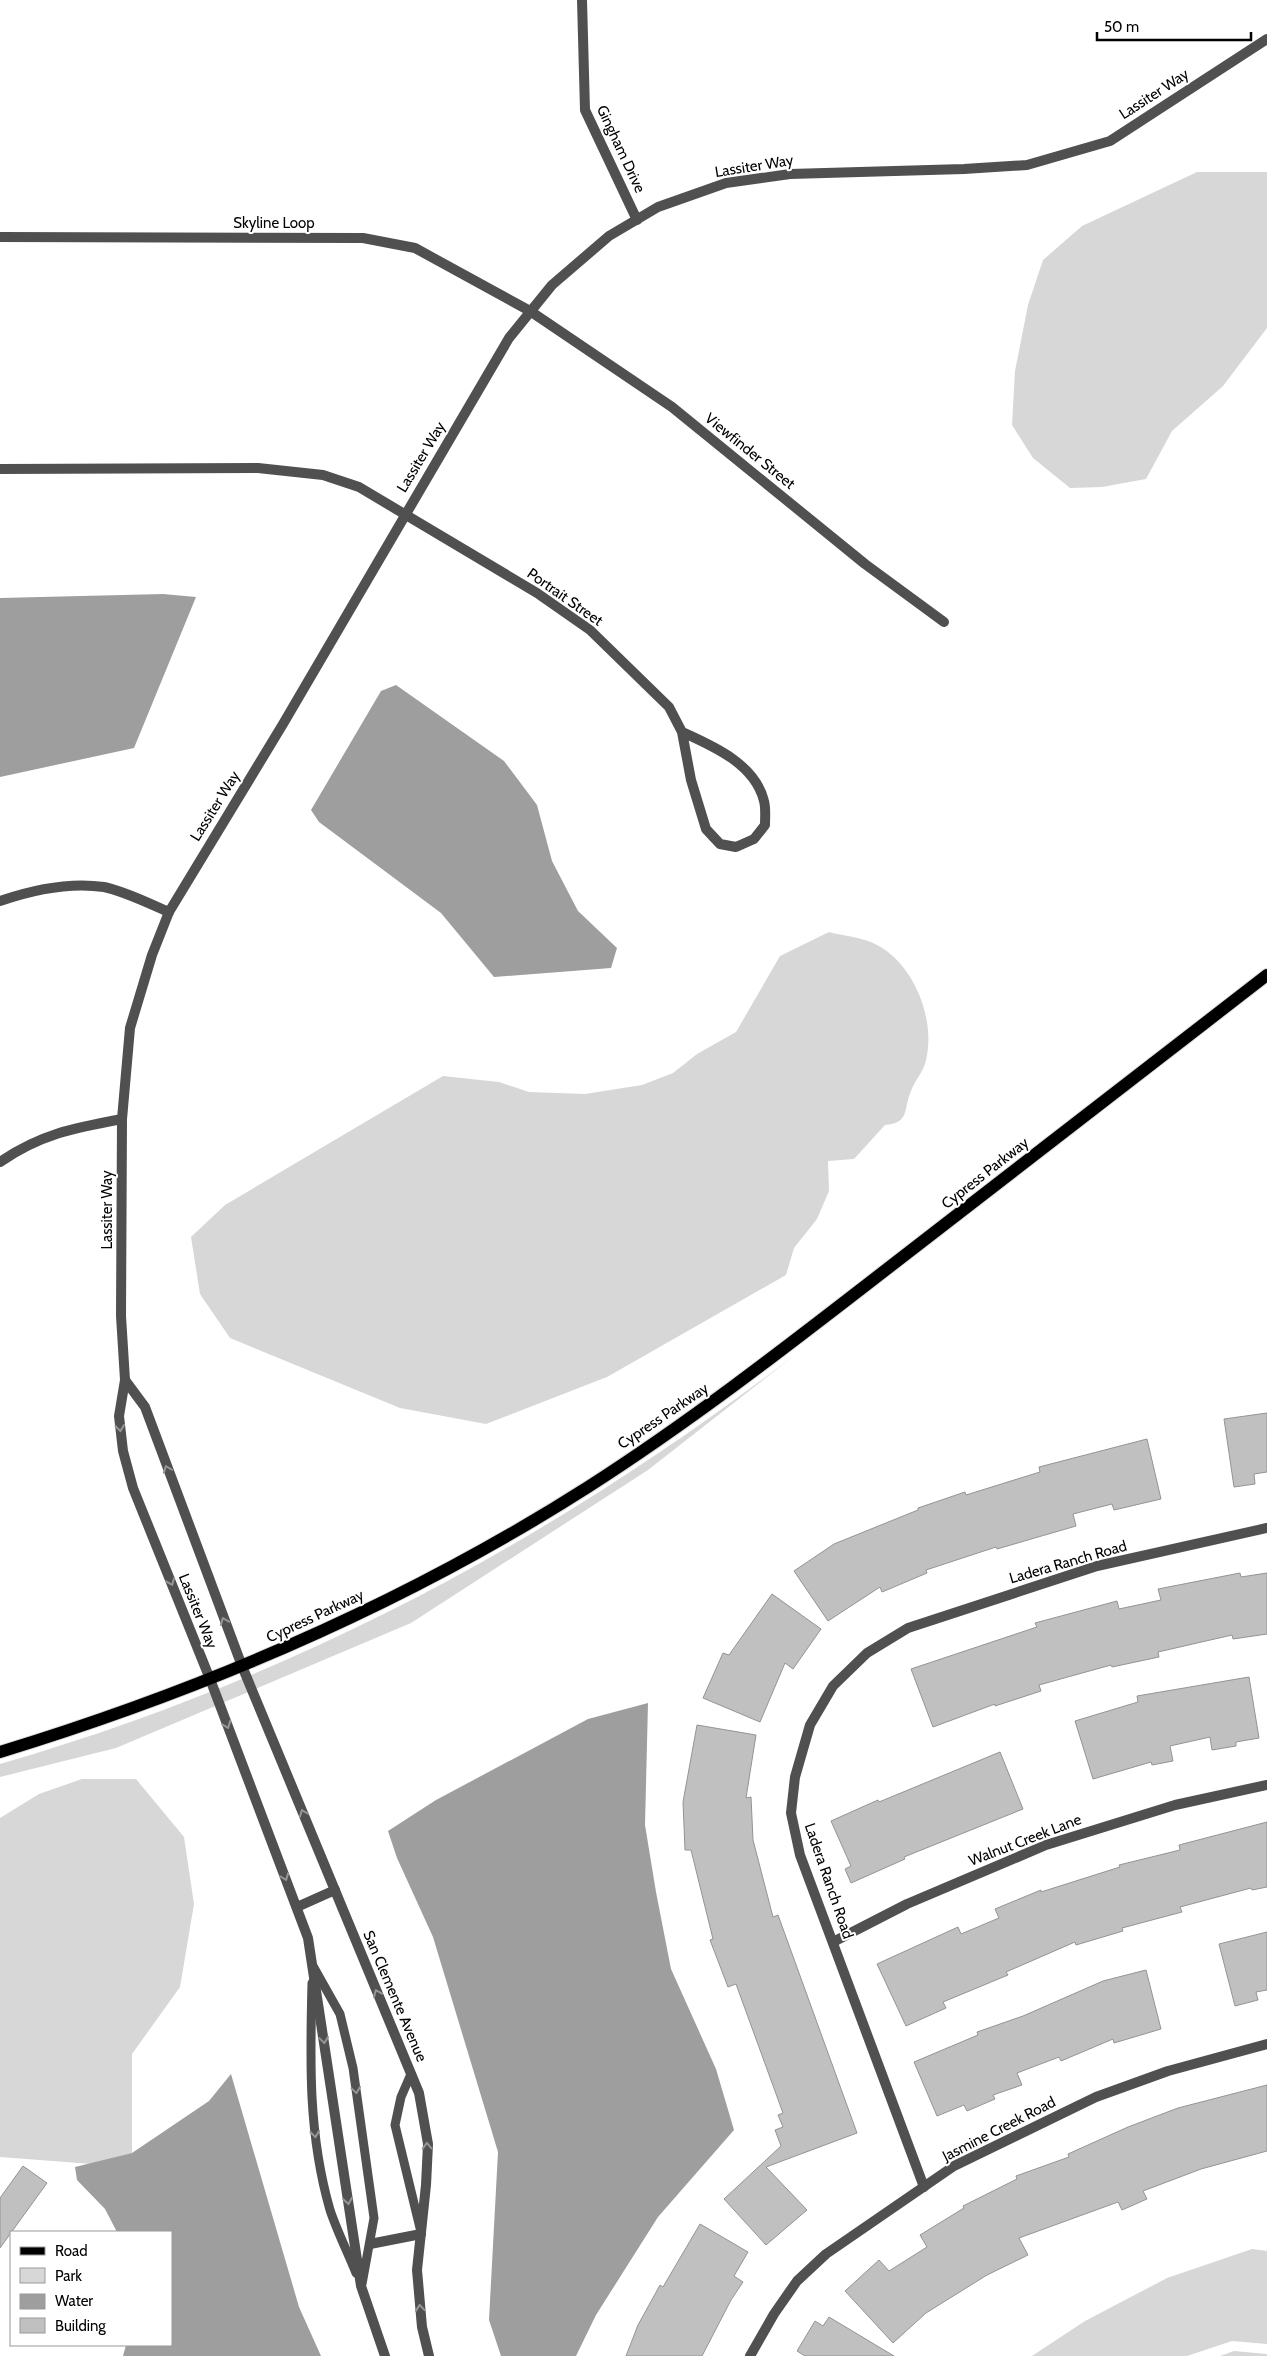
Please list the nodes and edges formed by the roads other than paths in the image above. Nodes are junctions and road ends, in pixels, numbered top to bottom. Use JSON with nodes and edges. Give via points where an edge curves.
{"nodes":[{"id":1,"x":582,"y":0,"type":"edge"},
{"id":2,"x":1267,"y":39,"type":"edge"},
{"id":3,"x":637,"y":220,"type":"junction"},
{"id":4,"x":0,"y":237,"type":"edge"},
{"id":5,"x":530,"y":312,"type":"junction"},
{"id":6,"x":0,"y":469,"type":"edge"},
{"id":7,"x":404,"y":515,"type":"junction"},
{"id":8,"x":944,"y":622,"type":"dead end"},
{"id":9,"x":682,"y":732,"type":"junction"},
{"id":10,"x":0,"y":901,"type":"edge"},
{"id":11,"x":169,"y":912,"type":"junction"},
{"id":12,"x":1267,"y":974,"type":"edge"},
{"id":13,"x":122,"y":1119,"type":"junction"},
{"id":14,"x":0,"y":1162,"type":"edge"},
{"id":15,"x":125,"y":1380,"type":"junction"},
{"id":16,"x":1267,"y":1528,"type":"edge"},
{"id":17,"x":242,"y":1666,"type":"junction"},
{"id":18,"x":210,"y":1679,"type":"junction"},
{"id":19,"x":0,"y":1752,"type":"edge"},
{"id":20,"x":1267,"y":1785,"type":"edge"},
{"id":21,"x":335,"y":1890,"type":"junction"},
{"id":22,"x":297,"y":1907,"type":"junction"},
{"id":23,"x":833,"y":1942,"type":"junction"},
{"id":24,"x":312,"y":1963,"type":"junction"},
{"id":25,"x":1267,"y":2044,"type":"edge"},
{"id":26,"x":411,"y":2074,"type":"junction"},
{"id":27,"x":924,"y":2187,"type":"junction"},
{"id":28,"x":421,"y":2234,"type":"junction"},
{"id":29,"x":370,"y":2244,"type":"junction"},
{"id":30,"x":361,"y":2286,"type":"junction"},
{"id":31,"x":384,"y":2356,"type":"edge"},
{"id":32,"x":429,"y":2356,"type":"edge"},
{"id":33,"x":750,"y":2356,"type":"edge"}],
"edges":[{"from":1,"to":3,"type":"street","name":"Gingham Drive","via":[[585,110]]},
{"from":2,"to":3,"type":"street","name":"Lassiter Way","via":[[1110,141],[1027,165],[790,174],[726,182],[658,207]]},
{"from":3,"to":5,"type":"street","name":"Lassiter Way","via":[[609,236],[552,285]]},
{"from":4,"to":5,"type":"street","name":"Skyline Loop","via":[[363,238],[415,248]]},
{"from":5,"to":7,"type":"street","name":"Lassiter Way","via":[[509,338]]},
{"from":5,"to":8,"type":"street","name":"Viewfinder Street","via":[[672,407],[865,564]]},
{"from":6,"to":7,"type":"street","via":[[258,468],[323,475],[359,487]]},
{"from":7,"to":9,"type":"street","name":"Portrait Street","via":[[537,593],[590,630],[669,708]]},
{"from":7,"to":11,"type":"street","name":"Lassiter Way"},
{"from":9,"to":9,"type":"street","name":"Portrait Street","via":[[691,780],[706,829],[720,844],[736,847],[754,839],[765,825],[764,801],[753,778],[720,749]]},
{"from":10,"to":11,"type":"street","via":[[66,886],[104,887]]},
{"from":11,"to":13,"type":"street","name":"Lassiter Way","via":[[130,1028]]},
{"from":12,"to":17,"type":"main road","name":"Cypress Parkway","via":[[691,1418],[588,1487],[460,1562],[328,1629]]},
{"from":13,"to":14,"type":"street","via":[[53,1133],[23,1146]]},
{"from":13,"to":15,"type":"street","name":"Lassiter Way","via":[[121,1316]]},
{"from":17,"to":15,"type":"street","name":"Lassiter Way","one_way":true,"via":[[145,1407]]},
{"from":15,"to":18,"type":"street","name":"Lassiter Way","one_way":true,"via":[[119,1416],[128,1469]]},
{"from":16,"to":23,"type":"street","name":"Ladera Ranch Road","via":[[1097,1566],[908,1628],[867,1652],[833,1686],[810,1725],[795,1777],[791,1813],[800,1855]]},
{"from":17,"to":18,"type":"main road","name":"Cypress Parkway"},
{"from":21,"to":17,"type":"street","name":"San Clemente Avenue","one_way":true},
{"from":18,"to":19,"type":"main road","name":"Cypress Parkway","via":[[136,1708]]},
{"from":18,"to":22,"type":"street","one_way":true},
{"from":20,"to":23,"type":"street","name":"Walnut Creek Lane","via":[[1175,1805],[1046,1845],[907,1904]]},
{"from":21,"to":22,"type":"street"},
{"from":26,"to":21,"type":"street","name":"San Clemente Avenue","one_way":true},
{"from":22,"to":24,"type":"street","via":[[308,1938]]},
{"from":23,"to":27,"type":"street","name":"Ladera Ranch Road"},
{"from":24,"to":29,"type":"lane","one_way":true,"via":[[340,2014],[353,2068],[374,2218]]},
{"from":24,"to":30,"type":"street","one_way":true},
{"from":24,"to":30,"type":"lane","one_way":true,"via":[[310,2080],[317,2150],[331,2211]]},
{"from":25,"to":27,"type":"street","name":"Jasmine Creek Road","via":[[1168,2071],[1096,2097],[954,2166]]},
{"from":28,"to":26,"type":"street","name":"San Clemente Avenue","one_way":true,"via":[[428,2144],[419,2093]]},
{"from":26,"to":28,"type":"lane","via":[[401,2097],[395,2125]]},
{"from":27,"to":33,"type":"street","name":"Jasmine Creek Road","via":[[826,2254],[797,2281]]},
{"from":28,"to":29,"type":"street"},
{"from":32,"to":28,"type":"street","name":"San Clemente Avenue","one_way":true,"via":[[422,2327],[417,2270]]},
{"from":29,"to":30,"type":"lane"},
{"from":30,"to":31,"type":"street"}]}
